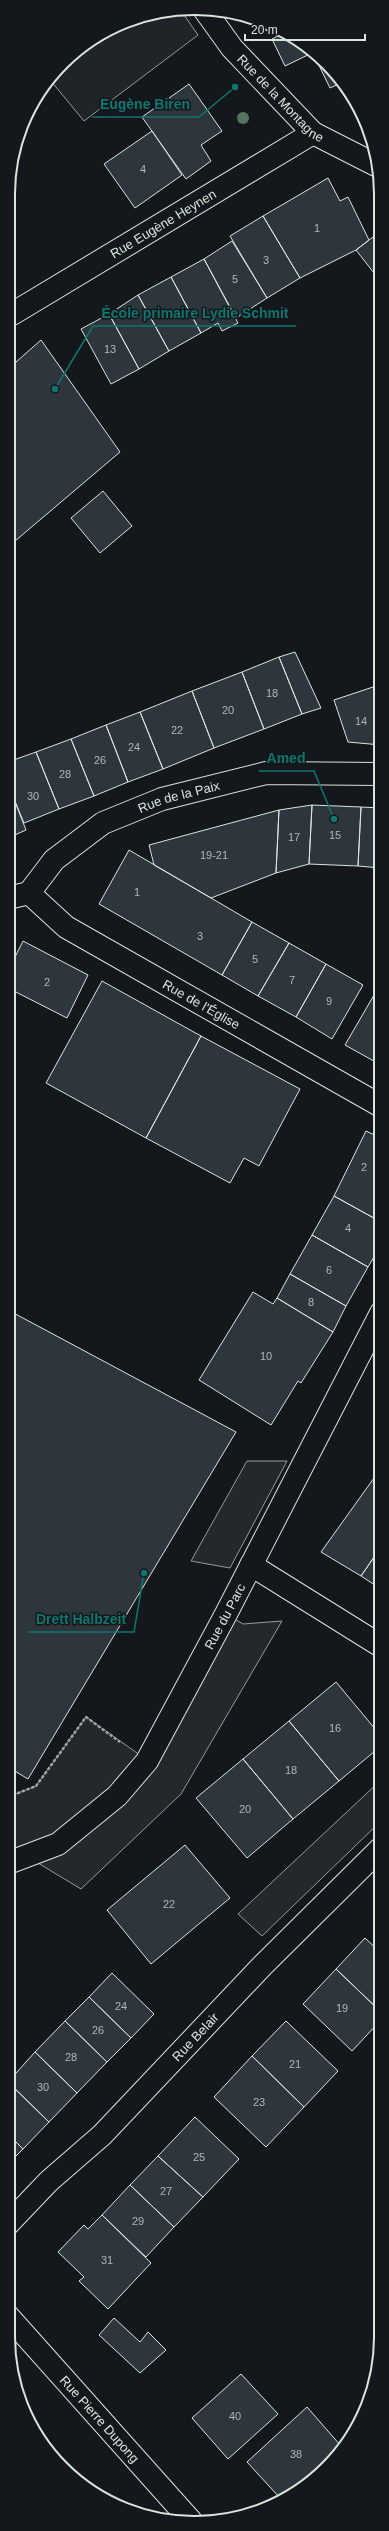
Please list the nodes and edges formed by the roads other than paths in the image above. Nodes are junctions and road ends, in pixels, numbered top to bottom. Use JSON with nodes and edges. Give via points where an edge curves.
{"nodes":[{"id":1,"x":209,"y":15,"type":"edge"},
{"id":2,"x":314,"y":133,"type":"junction"},
{"id":3,"x":371,"y":163,"type":"edge"},
{"id":4,"x":15,"y":312,"type":"edge"},
{"id":5,"x":374,"y":774,"type":"edge"},
{"id":6,"x":18,"y":895,"type":"edge"},
{"id":7,"x":374,"y":1102,"type":"edge"},
{"id":8,"x":374,"y":1327,"type":"edge"},
{"id":9,"x":251,"y":1565,"type":"junction"},
{"id":10,"x":374,"y":1642,"type":"edge"},
{"id":11,"x":374,"y":1855,"type":"edge"},
{"id":12,"x":15,"y":1860,"type":"edge"},
{"id":13,"x":15,"y":2217,"type":"edge"},
{"id":14,"x":15,"y":2324,"type":"edge"},
{"id":15,"x":186,"y":2516,"type":"edge"}],
"edges":[{"from":1,"to":2,"type":"street","name":"Rue de la Montagne","via":[[232,48]]},
{"from":2,"to":3,"type":"street","name":"Rue de la Montagne"},
{"from":2,"to":4,"type":"street","name":"Rue Eugène Heynen"},
{"from":5,"to":6,"type":"street","name":"Rue de la Paix","via":[[266,773],[162,799],[103,823],[54,860]]},
{"from":6,"to":7,"type":"street","name":"Rue de l'Église","via":[[66,927]]},
{"from":8,"to":9,"type":"street","name":"Rue du Parc"},
{"from":9,"to":10,"type":"street"},
{"from":9,"to":12,"type":"street","name":"Rue du Parc","via":[[147,1761],[117,1796],[58,1844]]},
{"from":11,"to":13,"type":"street","name":"Rue Belair","via":[[262,1966],[102,2136],[49,2181]]},
{"from":14,"to":15,"type":"street","name":"Rue Pierre Dupong"}]}
